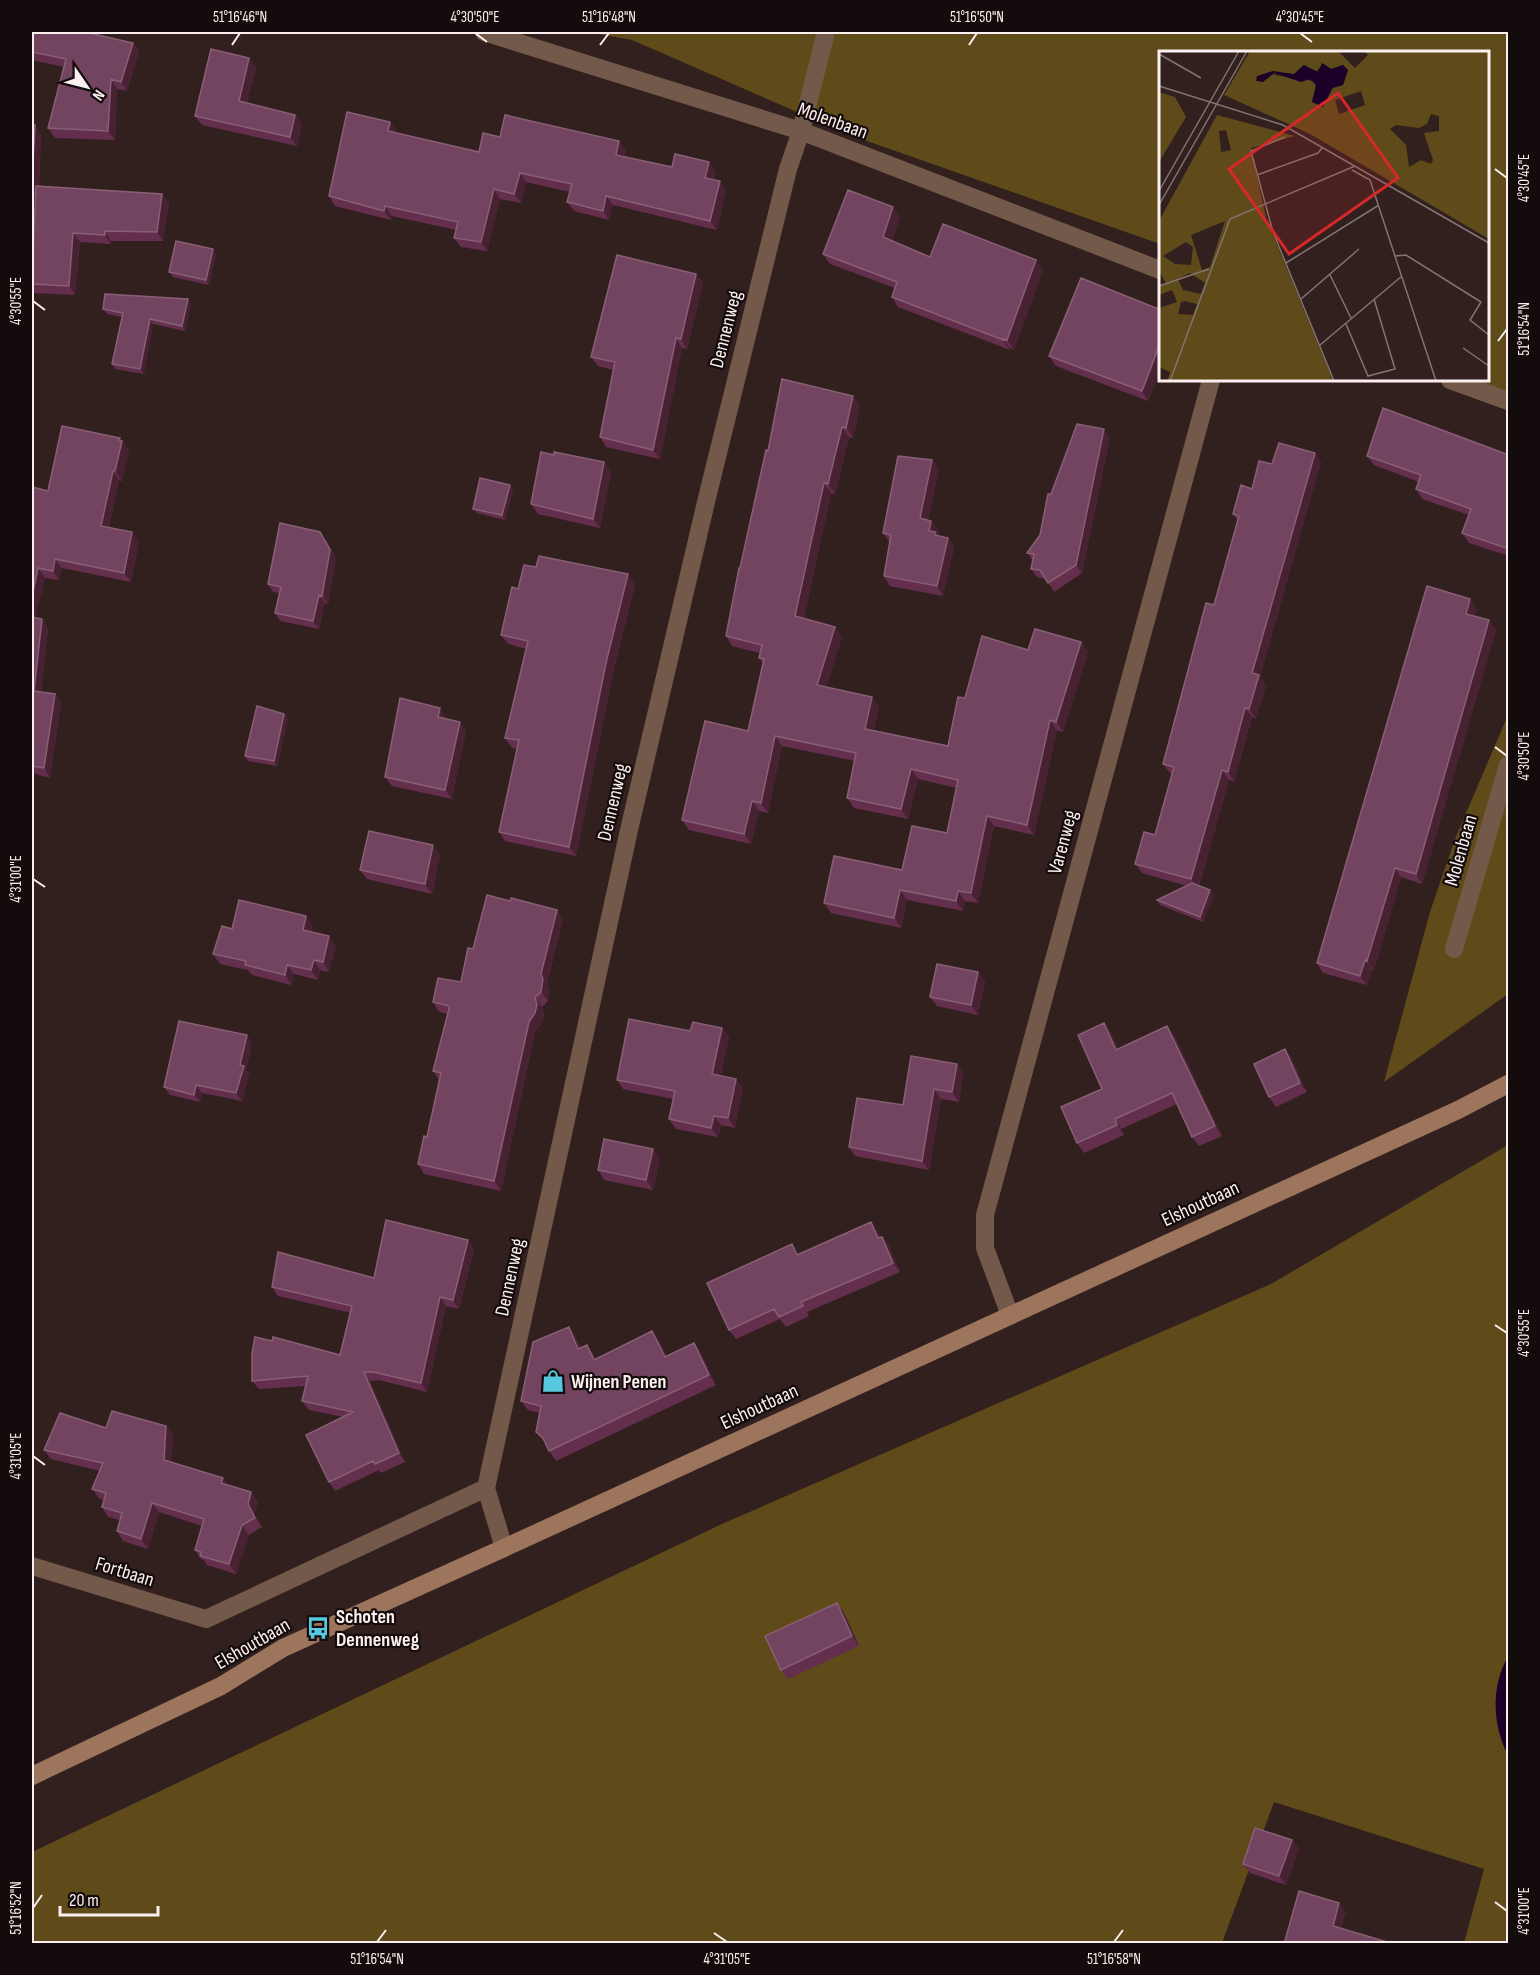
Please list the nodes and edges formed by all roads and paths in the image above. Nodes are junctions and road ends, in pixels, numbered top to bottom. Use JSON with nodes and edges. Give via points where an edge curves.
{"nodes":[{"id":1,"x":484,"y":32,"type":"edge"},
{"id":2,"x":826,"y":32,"type":"edge"},
{"id":3,"x":801,"y":131,"type":"junction"},
{"id":4,"x":1159,"y":269,"type":"edge"},
{"id":5,"x":1211,"y":381,"type":"edge"},
{"id":6,"x":1453,"y":381,"type":"edge"},
{"id":7,"x":1509,"y":401,"type":"edge"},
{"id":8,"x":1509,"y":765,"type":"edge"},
{"id":9,"x":1454,"y":949,"type":"dead end"},
{"id":10,"x":1509,"y":1084,"type":"edge"},
{"id":11,"x":1010,"y":1315,"type":"junction"},
{"id":12,"x":486,"y":1488,"type":"junction"},
{"id":13,"x":504,"y":1548,"type":"junction"},
{"id":14,"x":32,"y":1566,"type":"edge"},
{"id":15,"x":32,"y":1776,"type":"edge"}],
"edges":[{"from":1,"to":3,"type":"street","name":"Molenbaan"},
{"from":2,"to":3,"type":"street","name":"Dennenweg"},
{"from":3,"to":4,"type":"street","name":"Molenbaan"},
{"from":3,"to":12,"type":"street","name":"Dennenweg","via":[[788,168],[634,808]]},
{"from":5,"to":11,"type":"street","name":"Varenweg","via":[[985,1215],[985,1248]]},
{"from":6,"to":7,"type":"street"},
{"from":8,"to":9,"type":"street","name":"Molenbaan"},
{"from":10,"to":11,"type":"main road","name":"Elshoutbaan"},
{"from":11,"to":13,"type":"main road","name":"Elshoutbaan"},
{"from":12,"to":13,"type":"street"},
{"from":12,"to":14,"type":"street","name":"Fortbaan","via":[[206,1619]]},
{"from":13,"to":15,"type":"main road","name":"Elshoutbaan","via":[[283,1648],[221,1686]]}]}
